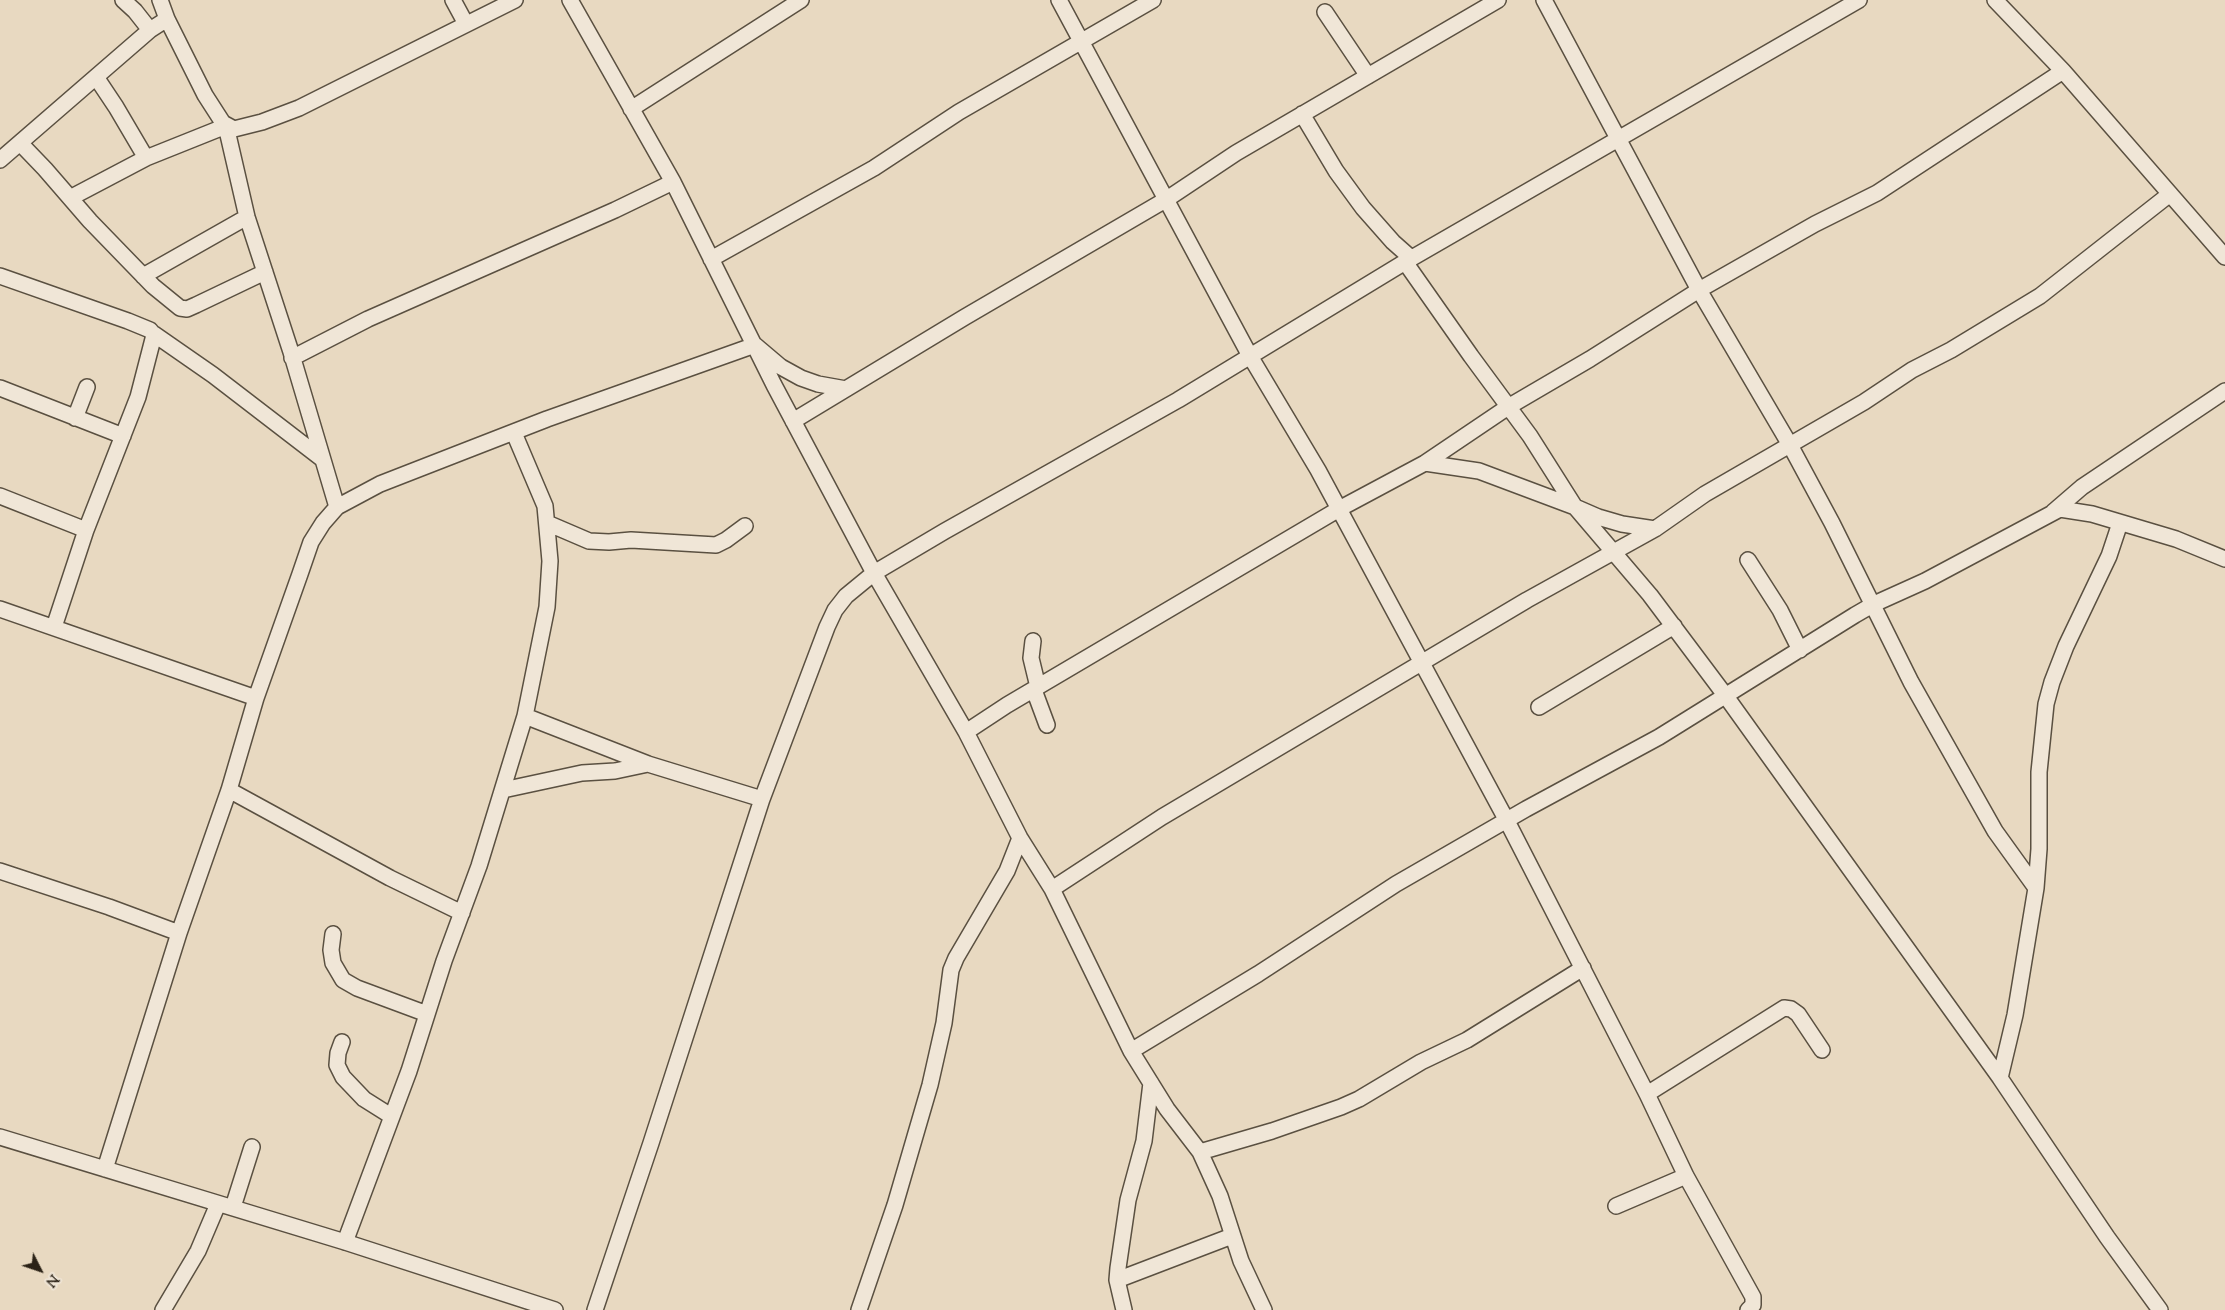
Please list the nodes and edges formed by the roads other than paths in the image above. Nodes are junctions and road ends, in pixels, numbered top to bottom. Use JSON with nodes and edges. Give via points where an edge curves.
{"nodes":[{"id":1,"x":123,"y":0,"type":"edge"},
{"id":2,"x":160,"y":0,"type":"edge"},
{"id":3,"x":453,"y":0,"type":"edge"},
{"id":4,"x":515,"y":0,"type":"edge"},
{"id":5,"x":570,"y":0,"type":"edge"},
{"id":6,"x":801,"y":0,"type":"edge"},
{"id":7,"x":1059,"y":0,"type":"edge"},
{"id":8,"x":1153,"y":0,"type":"edge"},
{"id":9,"x":1498,"y":0,"type":"edge"},
{"id":10,"x":1544,"y":0,"type":"edge"},
{"id":11,"x":1859,"y":0,"type":"edge"},
{"id":12,"x":1994,"y":0,"type":"edge"},
{"id":13,"x":1325,"y":12,"type":"dead end"},
{"id":14,"x":167,"y":19,"type":"junction"},
{"id":15,"x":466,"y":24,"type":"junction"},
{"id":16,"x":150,"y":30,"type":"junction"},
{"id":17,"x":1081,"y":43,"type":"junction"},
{"id":18,"x":2063,"y":71,"type":"junction"},
{"id":19,"x":1368,"y":76,"type":"junction"},
{"id":20,"x":96,"y":77,"type":"junction"},
{"id":21,"x":631,"y":108,"type":"junction"},
{"id":22,"x":1302,"y":114,"type":"junction"},
{"id":23,"x":226,"y":126,"type":"junction"},
{"id":24,"x":1617,"y":140,"type":"junction"},
{"id":25,"x":20,"y":143,"type":"junction"},
{"id":26,"x":146,"y":158,"type":"junction"},
{"id":27,"x":0,"y":160,"type":"edge"},
{"id":28,"x":673,"y":182,"type":"junction"},
{"id":29,"x":2170,"y":194,"type":"junction"},
{"id":30,"x":70,"y":198,"type":"junction"},
{"id":31,"x":1167,"y":199,"type":"junction"},
{"id":32,"x":247,"y":217,"type":"junction"},
{"id":33,"x":2225,"y":257,"type":"edge"},
{"id":34,"x":711,"y":259,"type":"junction"},
{"id":35,"x":1408,"y":260,"type":"junction"},
{"id":36,"x":266,"y":272,"type":"junction"},
{"id":37,"x":0,"y":276,"type":"edge"},
{"id":38,"x":143,"y":276,"type":"junction"},
{"id":39,"x":1699,"y":290,"type":"junction"},
{"id":40,"x":154,"y":334,"type":"junction"},
{"id":41,"x":755,"y":346,"type":"junction"},
{"id":42,"x":1250,"y":356,"type":"junction"},
{"id":43,"x":292,"y":358,"type":"junction"},
{"id":44,"x":87,"y":387,"type":"dead end"},
{"id":45,"x":0,"y":388,"type":"edge"},
{"id":46,"x":846,"y":389,"type":"junction"},
{"id":47,"x":2225,"y":391,"type":"edge"},
{"id":48,"x":1508,"y":406,"type":"junction"},
{"id":49,"x":75,"y":418,"type":"junction"},
{"id":50,"x":793,"y":421,"type":"junction"},
{"id":51,"x":514,"y":433,"type":"junction"},
{"id":52,"x":123,"y":436,"type":"junction"},
{"id":53,"x":1790,"y":445,"type":"junction"},
{"id":54,"x":321,"y":458,"type":"junction"},
{"id":55,"x":1425,"y":462,"type":"junction"},
{"id":56,"x":0,"y":496,"type":"edge"},
{"id":57,"x":337,"y":507,"type":"junction"},
{"id":58,"x":1575,"y":507,"type":"junction"},
{"id":59,"x":1339,"y":509,"type":"junction"},
{"id":60,"x":2053,"y":512,"type":"junction"},
{"id":61,"x":547,"y":523,"type":"junction"},
{"id":62,"x":2120,"y":523,"type":"junction"},
{"id":63,"x":745,"y":526,"type":"dead end"},
{"id":64,"x":1656,"y":529,"type":"junction"},
{"id":65,"x":86,"y":530,"type":"junction"},
{"id":66,"x":1613,"y":552,"type":"junction"},
{"id":67,"x":2225,"y":559,"type":"edge"},
{"id":68,"x":1748,"y":560,"type":"dead end"},
{"id":69,"x":874,"y":573,"type":"junction"},
{"id":70,"x":1874,"y":604,"type":"junction"},
{"id":71,"x":0,"y":609,"type":"edge"},
{"id":72,"x":54,"y":626,"type":"junction"},
{"id":73,"x":1674,"y":626,"type":"junction"},
{"id":74,"x":1033,"y":641,"type":"dead end"},
{"id":75,"x":1800,"y":650,"type":"junction"},
{"id":76,"x":1422,"y":663,"type":"junction"},
{"id":77,"x":1036,"y":688,"type":"junction"},
{"id":78,"x":1725,"y":695,"type":"junction"},
{"id":79,"x":256,"y":698,"type":"junction"},
{"id":80,"x":1539,"y":706,"type":"dead end"},
{"id":81,"x":525,"y":716,"type":"junction"},
{"id":82,"x":1047,"y":726,"type":"dead end"},
{"id":83,"x":966,"y":732,"type":"junction"},
{"id":84,"x":648,"y":764,"type":"junction"},
{"id":85,"x":229,"y":790,"type":"junction"},
{"id":86,"x":503,"y":790,"type":"junction"},
{"id":87,"x":762,"y":800,"type":"junction"},
{"id":88,"x":1507,"y":820,"type":"junction"},
{"id":89,"x":1020,"y":838,"type":"junction"},
{"id":90,"x":0,"y":871,"type":"edge"},
{"id":91,"x":1052,"y":888,"type":"junction"},
{"id":92,"x":2036,"y":888,"type":"junction"},
{"id":93,"x":462,"y":913,"type":"junction"},
{"id":94,"x":180,"y":934,"type":"junction"},
{"id":95,"x":332,"y":934,"type":"dead end"},
{"id":96,"x":1583,"y":968,"type":"junction"},
{"id":97,"x":427,"y":1014,"type":"junction"},
{"id":98,"x":342,"y":1042,"type":"dead end"},
{"id":99,"x":1822,"y":1050,"type":"dead end"},
{"id":100,"x":1131,"y":1051,"type":"junction"},
{"id":101,"x":2000,"y":1078,"type":"junction"},
{"id":102,"x":1150,"y":1083,"type":"junction"},
{"id":103,"x":1648,"y":1094,"type":"junction"},
{"id":104,"x":391,"y":1116,"type":"junction"},
{"id":105,"x":0,"y":1137,"type":"edge"},
{"id":106,"x":252,"y":1147,"type":"dead end"},
{"id":107,"x":1200,"y":1152,"type":"junction"},
{"id":108,"x":105,"y":1169,"type":"junction"},
{"id":109,"x":1686,"y":1176,"type":"junction"},
{"id":110,"x":225,"y":1206,"type":"junction"},
{"id":111,"x":1616,"y":1206,"type":"dead end"},
{"id":112,"x":1232,"y":1236,"type":"junction"},
{"id":113,"x":346,"y":1242,"type":"junction"},
{"id":114,"x":1117,"y":1280,"type":"junction"},
{"id":115,"x":163,"y":1310,"type":"edge"},
{"id":116,"x":555,"y":1310,"type":"edge"},
{"id":117,"x":595,"y":1310,"type":"edge"},
{"id":118,"x":859,"y":1310,"type":"edge"},
{"id":119,"x":1124,"y":1310,"type":"edge"},
{"id":120,"x":1264,"y":1310,"type":"edge"},
{"id":121,"x":1748,"y":1310,"type":"edge"},
{"id":122,"x":2160,"y":1310,"type":"edge"}],
"edges":[{"from":1,"to":16,"type":"street"},
{"from":2,"to":14,"type":"street"},
{"from":3,"to":15,"type":"street"},
{"from":4,"to":15,"type":"street"},
{"from":5,"to":21,"type":"street"},
{"from":6,"to":21,"type":"street"},
{"from":7,"to":17,"type":"street"},
{"from":8,"to":17,"type":"street"},
{"from":9,"to":19,"type":"street"},
{"from":10,"to":24,"type":"street"},
{"from":11,"to":24,"type":"street"},
{"from":12,"to":18,"type":"street"},
{"from":13,"to":19,"type":"street"},
{"from":14,"to":16,"type":"street"},
{"from":14,"to":23,"type":"street","via":[[204,95]]},
{"from":15,"to":23,"type":"street","via":[[299,108],[248,126],[234,129]]},
{"from":16,"to":20,"type":"street"},
{"from":17,"to":31,"type":"street"},
{"from":17,"to":34,"type":"street","via":[[959,112],[874,168]]},
{"from":18,"to":29,"type":"street"},
{"from":18,"to":39,"type":"street","via":[[1877,193]]},
{"from":19,"to":22,"type":"street"},
{"from":20,"to":25,"type":"street"},
{"from":20,"to":26,"type":"street"},
{"from":21,"to":28,"type":"street"},
{"from":22,"to":31,"type":"street"},
{"from":22,"to":35,"type":"street","via":[[1336,171]]},
{"from":23,"to":26,"type":"street"},
{"from":23,"to":32,"type":"street"},
{"from":24,"to":35,"type":"street"},
{"from":24,"to":39,"type":"street"},
{"from":25,"to":27,"type":"street"},
{"from":25,"to":30,"type":"street"},
{"from":26,"to":30,"type":"street"},
{"from":28,"to":34,"type":"street"},
{"from":28,"to":43,"type":"street","via":[[368,319]]},
{"from":29,"to":33,"type":"street"},
{"from":29,"to":53,"type":"street","via":[[2040,296]]},
{"from":30,"to":38,"type":"street"},
{"from":31,"to":42,"type":"street"},
{"from":31,"to":46,"type":"street"},
{"from":32,"to":36,"type":"street"},
{"from":32,"to":38,"type":"street"},
{"from":34,"to":41,"type":"street"},
{"from":35,"to":42,"type":"street"},
{"from":35,"to":48,"type":"street"},
{"from":36,"to":38,"type":"street","via":[[185,309],[170,301]]},
{"from":36,"to":43,"type":"street"},
{"from":37,"to":40,"type":"street","via":[[144,327]]},
{"from":39,"to":48,"type":"street"},
{"from":39,"to":53,"type":"street"},
{"from":40,"to":52,"type":"street","via":[[144,378]]},
{"from":40,"to":54,"type":"street"},
{"from":41,"to":46,"type":"street","via":[[800,378]]},
{"from":41,"to":50,"type":"street"},
{"from":41,"to":51,"type":"street"},
{"from":42,"to":59,"type":"street"},
{"from":42,"to":69,"type":"street"},
{"from":43,"to":54,"type":"street"},
{"from":44,"to":49,"type":"street"},
{"from":45,"to":49,"type":"street"},
{"from":46,"to":50,"type":"street"},
{"from":47,"to":60,"type":"street","via":[[2082,486]]},
{"from":48,"to":55,"type":"street"},
{"from":48,"to":58,"type":"street"},
{"from":49,"to":52,"type":"street"},
{"from":50,"to":69,"type":"street"},
{"from":51,"to":57,"type":"street","via":[[380,484]]},
{"from":51,"to":61,"type":"street","via":[[545,506]]},
{"from":52,"to":65,"type":"street"},
{"from":53,"to":64,"type":"street","via":[[1705,494]]},
{"from":53,"to":70,"type":"street"},
{"from":54,"to":57,"type":"street"},
{"from":55,"to":58,"type":"street","via":[[1479,471]]},
{"from":55,"to":59,"type":"street"},
{"from":56,"to":65,"type":"street"},
{"from":57,"to":79,"type":"street","via":[[311,542]]},
{"from":58,"to":64,"type":"street","via":[[1622,524]]},
{"from":58,"to":66,"type":"street"},
{"from":59,"to":76,"type":"street"},
{"from":59,"to":77,"type":"street"},
{"from":60,"to":62,"type":"street","via":[[2060,509],[2092,514]]},
{"from":60,"to":70,"type":"street","via":[[1925,581]]},
{"from":61,"to":63,"type":"street","via":[[589,541],[716,545]]},
{"from":61,"to":81,"type":"street","via":[[550,561],[547,607]]},
{"from":62,"to":67,"type":"street","via":[[2176,539]]},
{"from":62,"to":92,"type":"street","via":[[2109,556],[2066,646],[2046,704],[2039,772]]},
{"from":64,"to":66,"type":"street"},
{"from":65,"to":72,"type":"street"},
{"from":66,"to":73,"type":"street"},
{"from":66,"to":76,"type":"street"},
{"from":68,"to":75,"type":"street","via":[[1780,610]]},
{"from":69,"to":83,"type":"street"},
{"from":69,"to":87,"type":"street","via":[[835,610]]},
{"from":70,"to":75,"type":"street"},
{"from":70,"to":92,"type":"street","via":[[1911,682],[1995,832]]},
{"from":71,"to":72,"type":"street"},
{"from":72,"to":79,"type":"street"},
{"from":73,"to":78,"type":"street"},
{"from":73,"to":80,"type":"street"},
{"from":74,"to":77,"type":"street","via":[[1031,658]]},
{"from":75,"to":78,"type":"street"},
{"from":76,"to":88,"type":"street"},
{"from":76,"to":91,"type":"street","via":[[1162,817]]},
{"from":77,"to":82,"type":"street"},
{"from":77,"to":83,"type":"street"},
{"from":78,"to":88,"type":"street","via":[[1659,737]]},
{"from":78,"to":101,"type":"street"},
{"from":79,"to":85,"type":"street"},
{"from":81,"to":84,"type":"street"},
{"from":81,"to":86,"type":"street"},
{"from":83,"to":89,"type":"street"},
{"from":84,"to":86,"type":"street","via":[[582,773]]},
{"from":84,"to":87,"type":"street"},
{"from":85,"to":93,"type":"street","via":[[390,878]]},
{"from":85,"to":94,"type":"street"},
{"from":86,"to":93,"type":"street"},
{"from":87,"to":117,"type":"street"},
{"from":88,"to":96,"type":"street"},
{"from":88,"to":100,"type":"street","via":[[1396,884]]},
{"from":89,"to":91,"type":"street"},
{"from":89,"to":118,"type":"street","via":[[1007,870],[951,970],[930,1085]]},
{"from":90,"to":94,"type":"street"},
{"from":91,"to":100,"type":"street"},
{"from":92,"to":101,"type":"street","via":[[2013,1025]]},
{"from":93,"to":97,"type":"street"},
{"from":94,"to":108,"type":"street"},
{"from":95,"to":97,"type":"street","via":[[332,963],[343,980],[356,988]]},
{"from":96,"to":103,"type":"street"},
{"from":96,"to":107,"type":"street","via":[[1467,1040],[1359,1099],[1272,1131]]},
{"from":97,"to":104,"type":"street"},
{"from":98,"to":104,"type":"street","via":[[337,1065],[343,1078],[364,1099]]},
{"from":99,"to":103,"type":"street","via":[[1798,1014],[1784,1008]]},
{"from":100,"to":102,"type":"street"},
{"from":101,"to":122,"type":"street"},
{"from":102,"to":107,"type":"street"},
{"from":102,"to":114,"type":"street","via":[[1146,1125],[1128,1200]]},
{"from":103,"to":109,"type":"street"},
{"from":104,"to":113,"type":"street"},
{"from":105,"to":108,"type":"street"},
{"from":106,"to":110,"type":"street"},
{"from":107,"to":112,"type":"street","via":[[1220,1196]]},
{"from":108,"to":110,"type":"street"},
{"from":109,"to":111,"type":"street"},
{"from":109,"to":121,"type":"street","via":[[1752,1297],[1753,1305]]},
{"from":110,"to":113,"type":"street"},
{"from":110,"to":115,"type":"street"},
{"from":112,"to":114,"type":"street"},
{"from":112,"to":120,"type":"street"},
{"from":113,"to":116,"type":"street"},
{"from":114,"to":119,"type":"street"}]}
